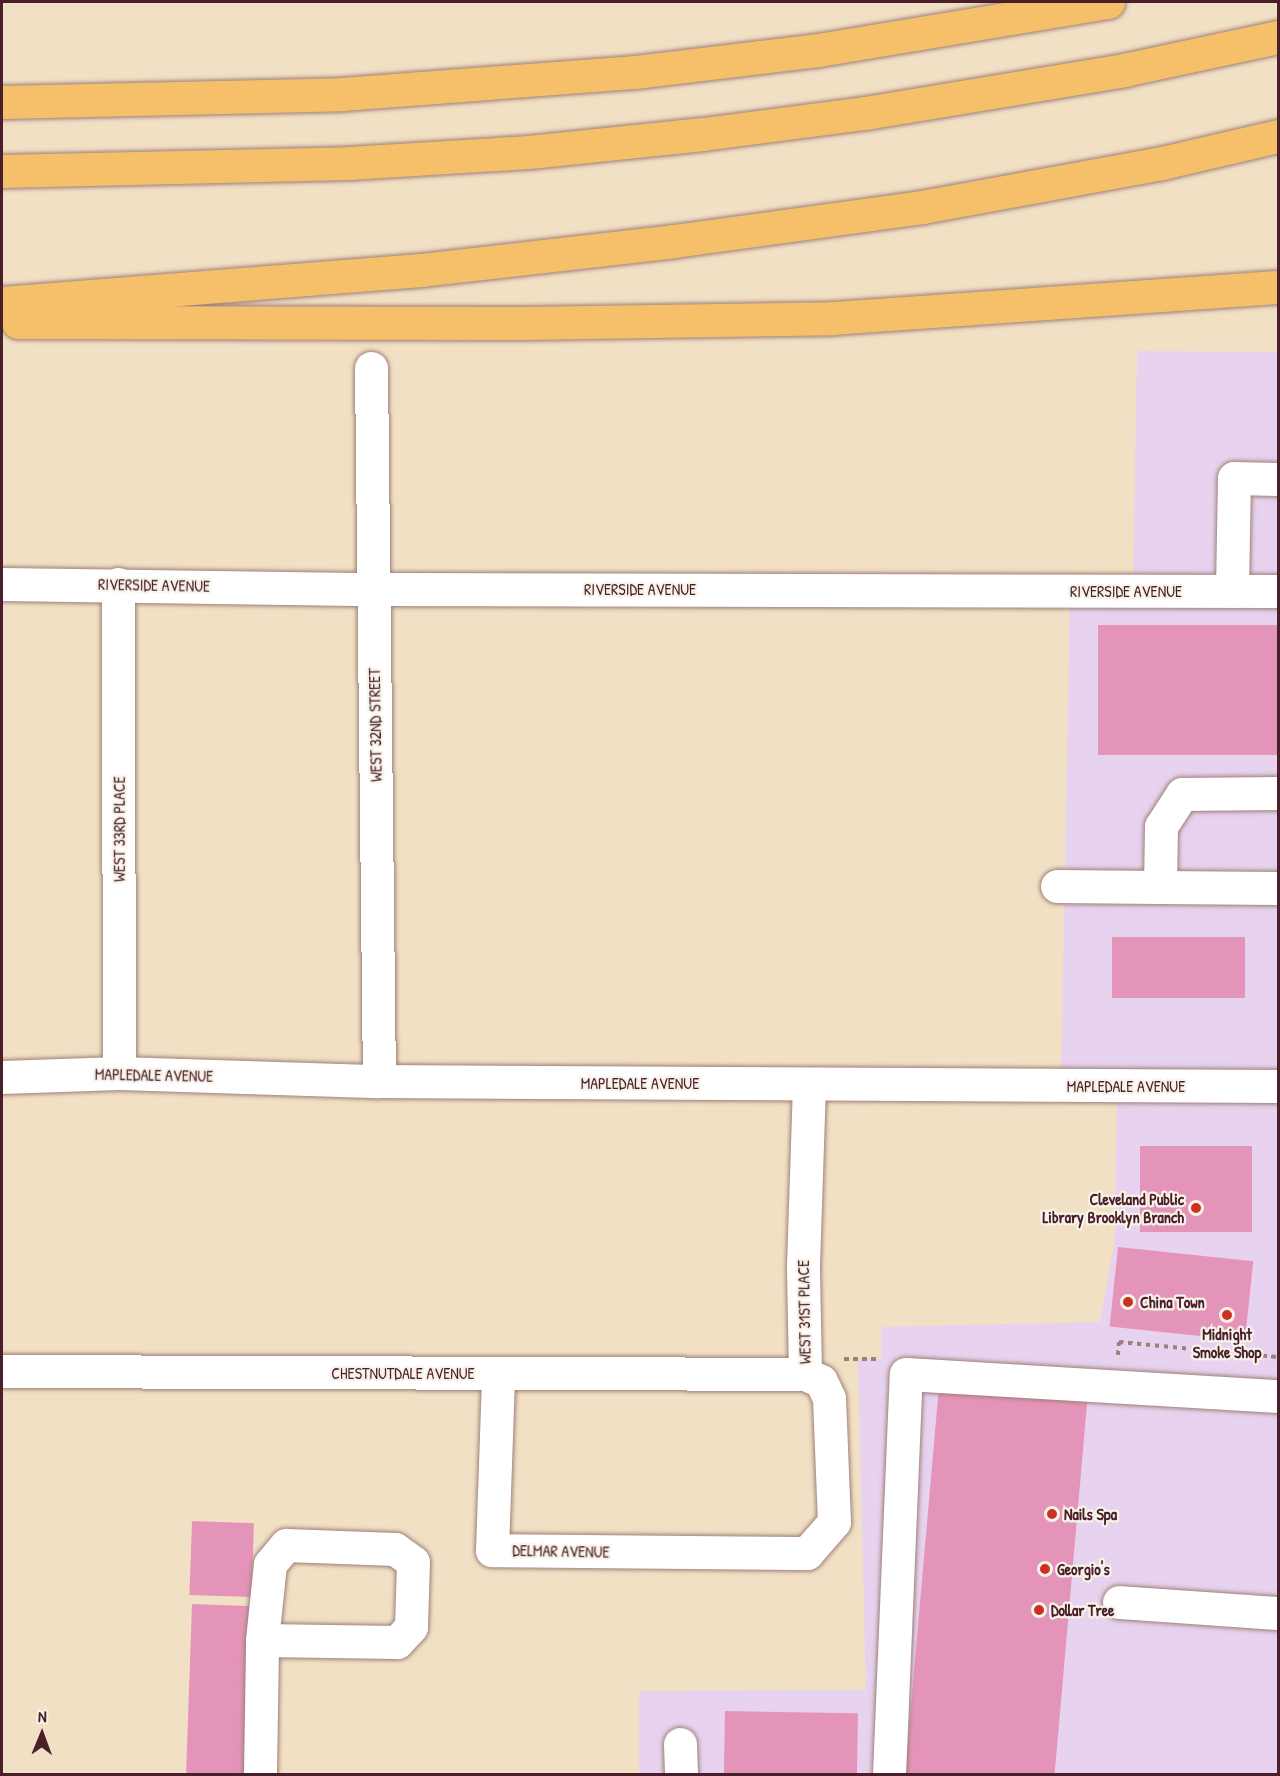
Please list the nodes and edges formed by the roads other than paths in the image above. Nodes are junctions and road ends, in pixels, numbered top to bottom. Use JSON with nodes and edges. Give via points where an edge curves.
{"nodes":[{"id":1,"x":1108,"y":2,"type":"edge"},
{"id":2,"x":1278,"y":37,"type":"edge"},
{"id":3,"x":2,"y":102,"type":"edge"},
{"id":4,"x":1278,"y":136,"type":"edge"},
{"id":5,"x":2,"y":171,"type":"edge"},
{"id":6,"x":1278,"y":287,"type":"edge"},
{"id":7,"x":2,"y":303,"type":"edge"},
{"id":8,"x":2,"y":321,"type":"edge"},
{"id":9,"x":371,"y":368,"type":"dead end"},
{"id":10,"x":1278,"y":479,"type":"edge"},
{"id":11,"x":2,"y":584,"type":"edge"},
{"id":12,"x":118,"y":584,"type":"junction"},
{"id":13,"x":374,"y":589,"type":"junction"},
{"id":14,"x":1232,"y":591,"type":"junction"},
{"id":15,"x":1278,"y":591,"type":"edge"},
{"id":16,"x":1278,"y":793,"type":"edge"},
{"id":17,"x":1057,"y":886,"type":"dead end"},
{"id":18,"x":1160,"y":887,"type":"junction"},
{"id":19,"x":1278,"y":888,"type":"edge"},
{"id":20,"x":119,"y":1073,"type":"junction"},
{"id":21,"x":2,"y":1077,"type":"edge"},
{"id":22,"x":379,"y":1081,"type":"junction"},
{"id":23,"x":809,"y":1084,"type":"junction"},
{"id":24,"x":1278,"y":1086,"type":"edge"},
{"id":25,"x":2,"y":1371,"type":"edge"},
{"id":26,"x":498,"y":1374,"type":"junction"},
{"id":27,"x":805,"y":1374,"type":"junction"},
{"id":28,"x":1278,"y":1396,"type":"edge"},
{"id":29,"x":807,"y":1553,"type":"joint"},
{"id":30,"x":1119,"y":1602,"type":"dead end"},
{"id":31,"x":1278,"y":1613,"type":"edge"},
{"id":32,"x":262,"y":1640,"type":"junction"},
{"id":33,"x":260,"y":1774,"type":"edge"},
{"id":34,"x":889,"y":1774,"type":"edge"}],
"edges":[{"from":1,"to":3,"type":"highway","via":[[818,50],[636,72],[342,94]]},
{"from":2,"to":5,"type":"highway","via":[[1124,70],[865,113],[703,134],[529,152],[349,163]]},
{"from":4,"to":7,"type":"highway","via":[[1162,163],[922,207],[674,241],[421,270]]},
{"from":6,"to":8,"type":"highway","via":[[833,318],[524,323]]},
{"from":9,"to":13,"type":"street","name":"WEST 32ND STREET"},
{"from":10,"to":14,"type":"street","via":[[1234,478]]},
{"from":11,"to":12,"type":"street","name":"RIVERSIDE AVENUE"},
{"from":12,"to":13,"type":"street","name":"RIVERSIDE AVENUE"},
{"from":12,"to":20,"type":"street","name":"WEST 33RD PLACE"},
{"from":13,"to":14,"type":"street","name":"RIVERSIDE AVENUE"},
{"from":13,"to":22,"type":"street","name":"WEST 32ND STREET"},
{"from":14,"to":15,"type":"street","name":"RIVERSIDE AVENUE"},
{"from":16,"to":18,"type":"street","via":[[1182,794],[1161,826]]},
{"from":17,"to":18,"type":"street"},
{"from":18,"to":19,"type":"street"},
{"from":20,"to":21,"type":"street","name":"MAPLEDALE AVENUE"},
{"from":20,"to":22,"type":"street","name":"MAPLEDALE AVENUE"},
{"from":22,"to":23,"type":"street","name":"MAPLEDALE AVENUE"},
{"from":23,"to":24,"type":"street","name":"MAPLEDALE AVENUE"},
{"from":23,"to":27,"type":"street","name":"WEST 31ST PLACE","via":[[803,1266]]},
{"from":25,"to":26,"type":"street","name":"CHESTNUTDALE AVENUE"},
{"from":26,"to":27,"type":"street","name":"CHESTNUTDALE AVENUE"},
{"from":26,"to":29,"type":"street","name":"DELMAR AVENUE","via":[[492,1550]]},
{"from":27,"to":29,"type":"street","name":"WEST 31ST PLACE","via":[[821,1381],[829,1398],[834,1522]]},
{"from":28,"to":34,"type":"street","via":[[906,1374]]},
{"from":30,"to":31,"type":"street"},
{"from":32,"to":32,"type":"street","via":[[270,1564],[286,1545],[395,1549],[413,1562],[411,1627],[397,1642]]},
{"from":32,"to":33,"type":"street"}]}
